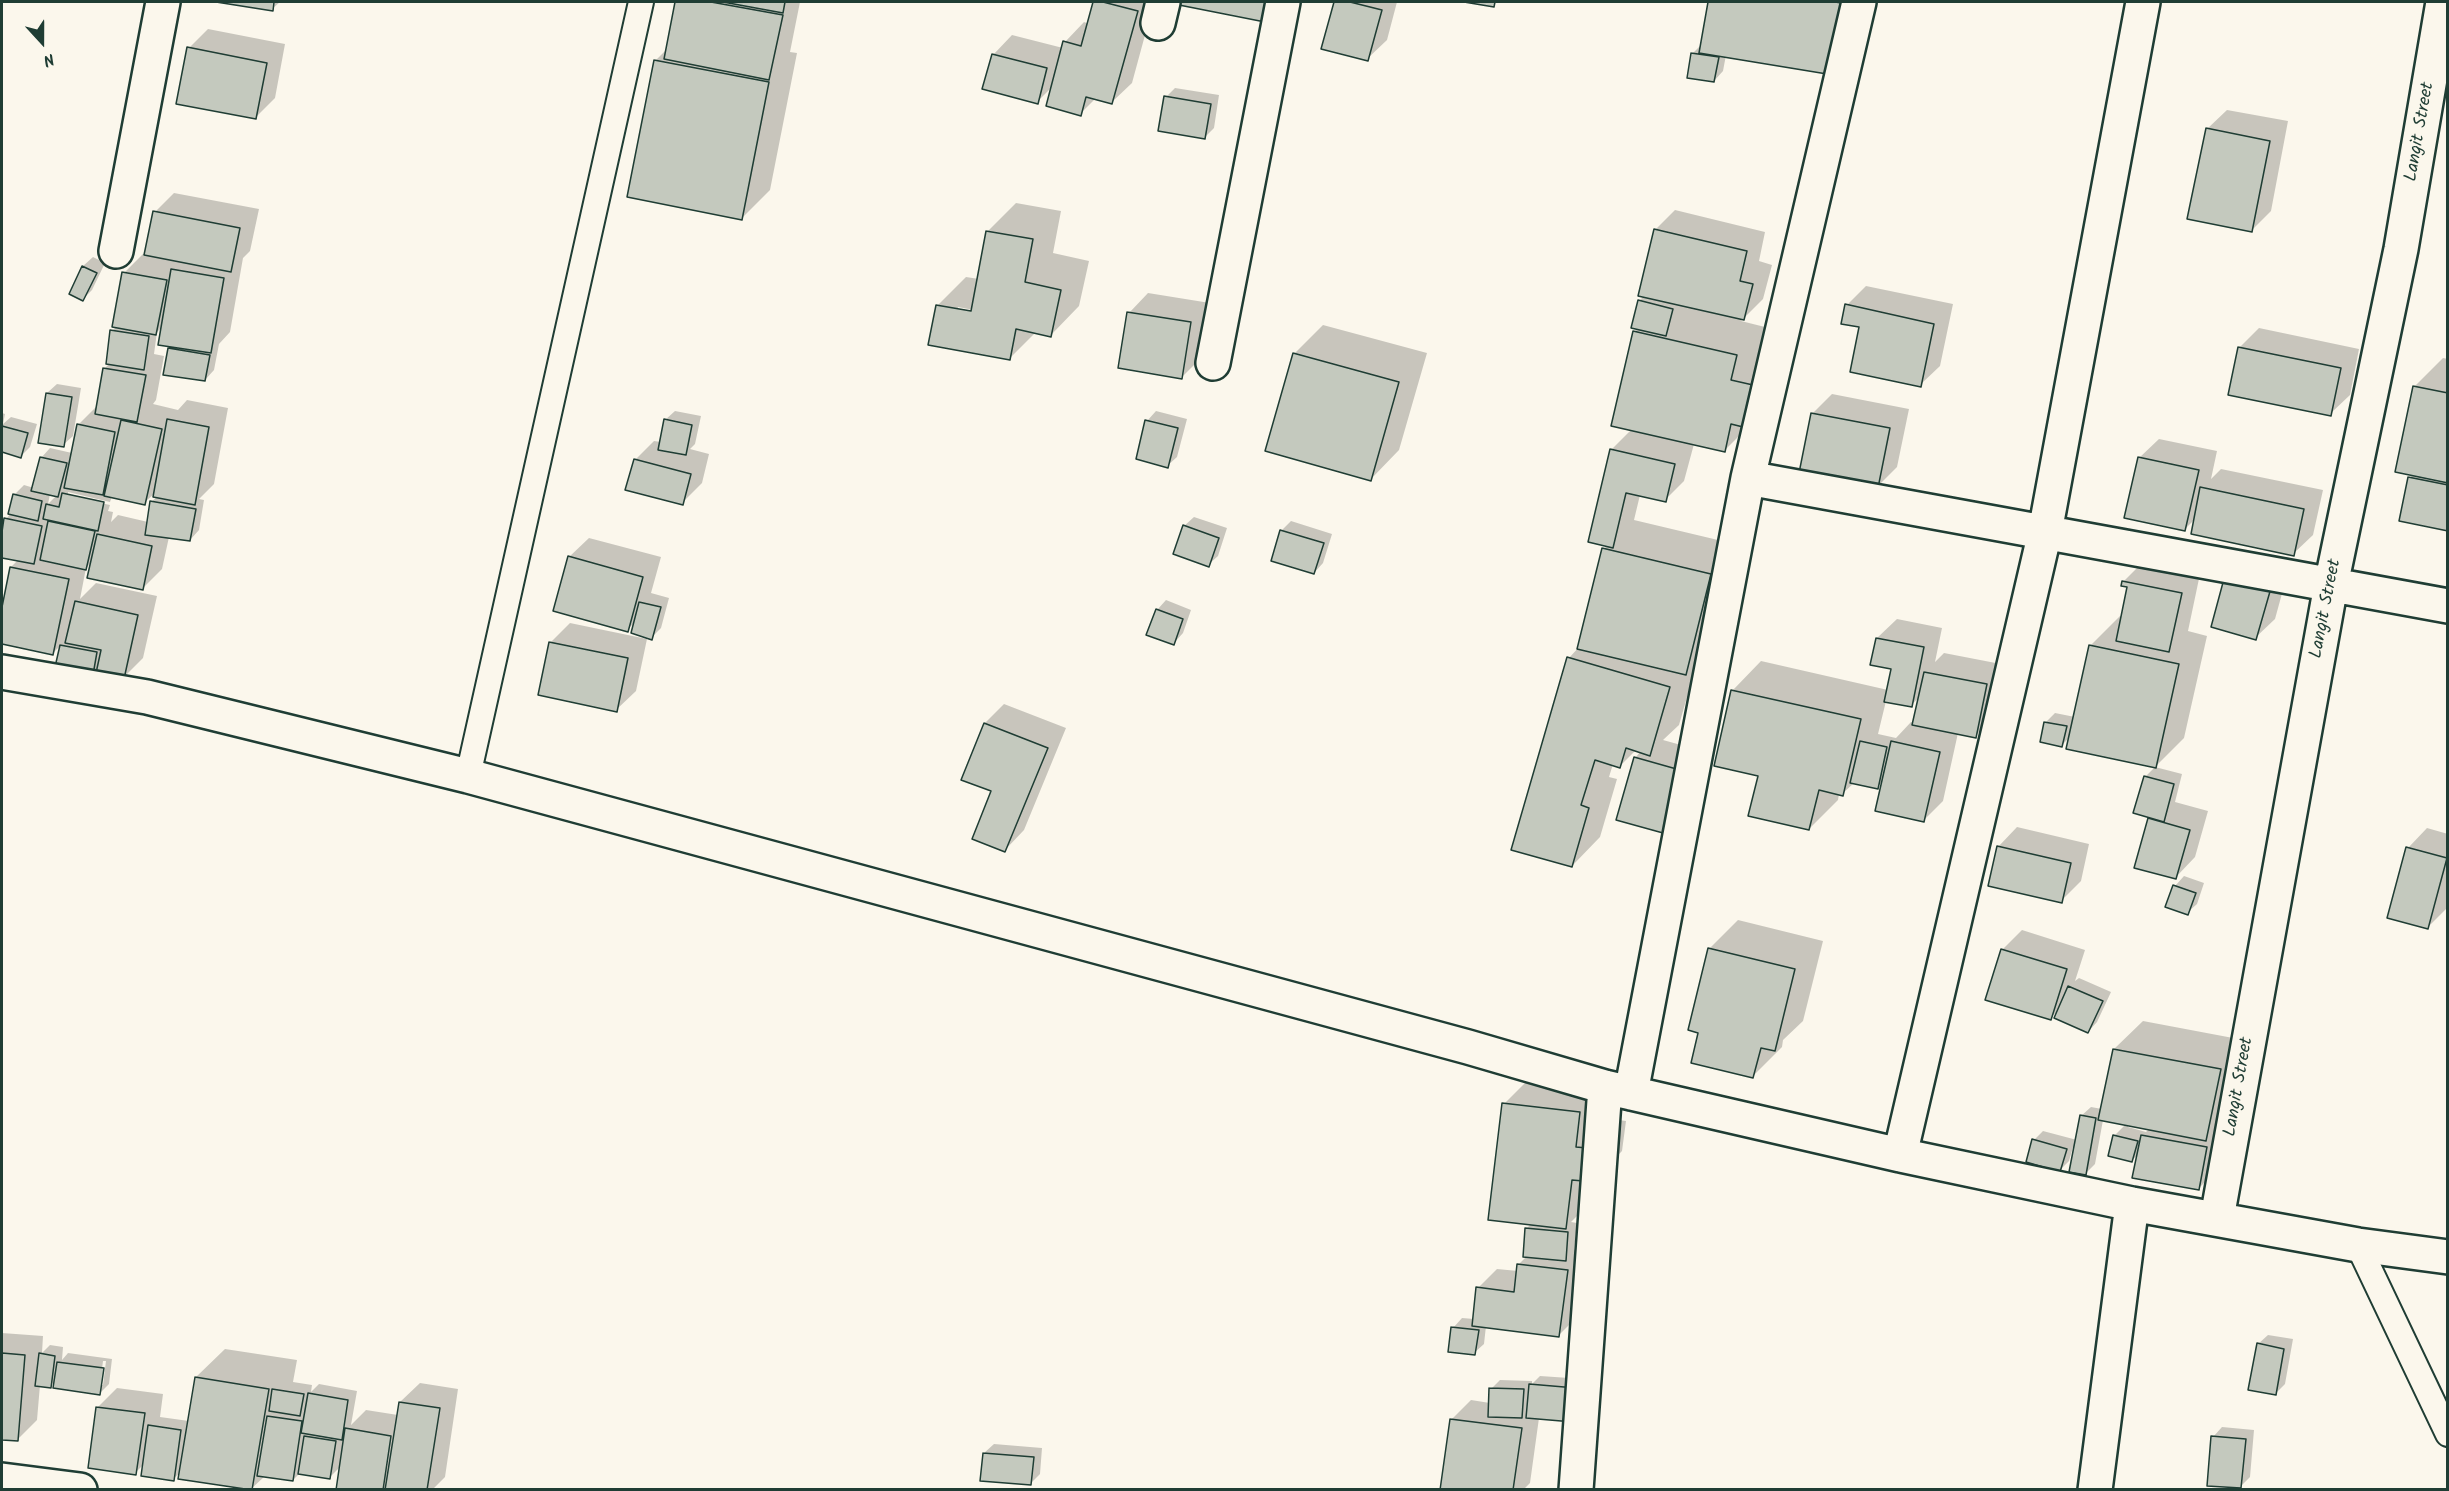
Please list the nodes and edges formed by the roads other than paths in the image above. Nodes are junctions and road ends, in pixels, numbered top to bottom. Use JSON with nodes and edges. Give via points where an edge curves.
{"nodes":[{"id":1,"x":163,"y":2,"type":"edge"},
{"id":2,"x":641,"y":2,"type":"edge"},
{"id":3,"x":1283,"y":2,"type":"edge"},
{"id":4,"x":1859,"y":2,"type":"edge"},
{"id":5,"x":2143,"y":2,"type":"edge"},
{"id":6,"x":2444,"y":2,"type":"edge"},
{"id":7,"x":116,"y":251,"type":"dead end"},
{"id":8,"x":1213,"y":363,"type":"dead end"},
{"id":9,"x":1748,"y":478,"type":"junction"},
{"id":10,"x":2045,"y":532,"type":"junction"},
{"id":11,"x":2331,"y":585,"type":"junction"},
{"id":12,"x":2448,"y":606,"type":"edge"},
{"id":13,"x":2,"y":672,"type":"edge"},
{"id":14,"x":468,"y":776,"type":"junction"},
{"id":15,"x":1618,"y":1090,"type":"junction"},
{"id":16,"x":1900,"y":1155,"type":"junction"},
{"id":17,"x":2132,"y":1204,"type":"junction"},
{"id":18,"x":2217,"y":1218,"type":"junction"},
{"id":19,"x":2358,"y":1245,"type":"junction"},
{"id":20,"x":2448,"y":1257,"type":"edge"},
{"id":21,"x":2448,"y":1434,"type":"edge"},
{"id":22,"x":2,"y":1480,"type":"edge"},
{"id":23,"x":80,"y":1490,"type":"edge"},
{"id":24,"x":1576,"y":1490,"type":"edge"},
{"id":25,"x":2095,"y":1490,"type":"edge"}],
"edges":[{"from":1,"to":7,"type":"street"},
{"from":2,"to":14,"type":"lane"},
{"from":3,"to":8,"type":"street"},
{"from":4,"to":9,"type":"street"},
{"from":5,"to":10,"type":"street"},
{"from":6,"to":11,"type":"street","name":"Langit Street","via":[[2401,249]]},
{"from":9,"to":10,"type":"street"},
{"from":9,"to":15,"type":"street"},
{"from":10,"to":11,"type":"street"},
{"from":10,"to":16,"type":"street"},
{"from":11,"to":12,"type":"street"},
{"from":11,"to":18,"type":"street","name":"Langit Street"},
{"from":13,"to":14,"type":"street","via":[[147,697]]},
{"from":14,"to":15,"type":"street"},
{"from":15,"to":16,"type":"street"},
{"from":15,"to":24,"type":"street"},
{"from":16,"to":17,"type":"street"},
{"from":17,"to":18,"type":"street"},
{"from":17,"to":25,"type":"street"},
{"from":18,"to":19,"type":"street"},
{"from":19,"to":20,"type":"street"},
{"from":19,"to":21,"type":"lane"},
{"from":22,"to":23,"type":"street"}]}
